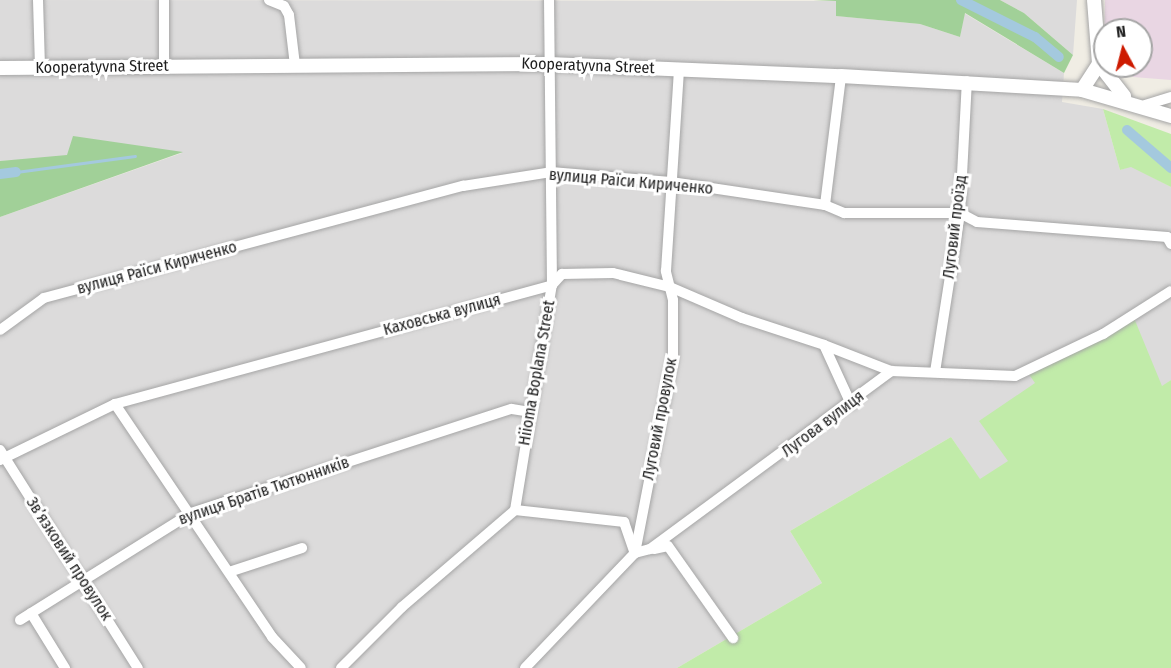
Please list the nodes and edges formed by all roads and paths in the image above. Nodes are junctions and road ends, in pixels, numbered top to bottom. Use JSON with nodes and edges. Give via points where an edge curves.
{"nodes":[{"id":1,"x":38,"y":0,"type":"edge"},
{"id":2,"x":164,"y":0,"type":"edge"},
{"id":3,"x":269,"y":0,"type":"edge"},
{"id":4,"x":549,"y":0,"type":"edge"},
{"id":5,"x":1094,"y":0,"type":"edge"},
{"id":6,"x":1095,"y":18,"type":"edge"},
{"id":7,"x":549,"y":64,"type":"junction"},
{"id":8,"x":295,"y":65,"type":"junction"},
{"id":9,"x":164,"y":66,"type":"junction"},
{"id":10,"x":0,"y":68,"type":"edge"},
{"id":11,"x":40,"y":68,"type":"junction"},
{"id":12,"x":679,"y":69,"type":"junction"},
{"id":13,"x":1093,"y":73,"type":"edge"},
{"id":14,"x":841,"y":76,"type":"junction"},
{"id":15,"x":1107,"y":78,"type":"edge"},
{"id":16,"x":967,"y":81,"type":"junction"},
{"id":17,"x":1082,"y":90,"type":"junction"},
{"id":18,"x":1171,"y":97,"type":"edge"},
{"id":19,"x":1129,"y":99,"type":"junction"},
{"id":20,"x":1144,"y":105,"type":"junction"},
{"id":21,"x":1171,"y":116,"type":"edge"},
{"id":22,"x":551,"y":172,"type":"junction"},
{"id":23,"x":671,"y":182,"type":"junction"},
{"id":24,"x":825,"y":205,"type":"junction"},
{"id":25,"x":960,"y":213,"type":"junction"},
{"id":26,"x":1171,"y":244,"type":"edge"},
{"id":27,"x":552,"y":285,"type":"junction"},
{"id":28,"x":670,"y":286,"type":"junction"},
{"id":29,"x":1171,"y":291,"type":"edge"},
{"id":30,"x":0,"y":330,"type":"edge"},
{"id":31,"x":824,"y":345,"type":"junction"},
{"id":32,"x":891,"y":371,"type":"junction"},
{"id":33,"x":935,"y":372,"type":"junction"},
{"id":34,"x":115,"y":404,"type":"junction"},
{"id":35,"x":851,"y":404,"type":"junction"},
{"id":36,"x":530,"y":412,"type":"junction"},
{"id":37,"x":0,"y":450,"type":"edge"},
{"id":38,"x":3,"y":460,"type":"edge"},
{"id":39,"x":515,"y":510,"type":"junction"},
{"id":40,"x":191,"y":513,"type":"junction"},
{"id":41,"x":302,"y":548,"type":"dead end"},
{"id":42,"x":635,"y":553,"type":"junction"},
{"id":43,"x":229,"y":572,"type":"junction"},
{"id":44,"x":82,"y":578,"type":"junction"},
{"id":45,"x":31,"y":613,"type":"junction"},
{"id":46,"x":20,"y":620,"type":"dead end"},
{"id":47,"x":733,"y":638,"type":"dead end"},
{"id":48,"x":65,"y":668,"type":"edge"},
{"id":49,"x":138,"y":668,"type":"edge"},
{"id":50,"x":301,"y":668,"type":"edge"},
{"id":51,"x":341,"y":668,"type":"edge"},
{"id":52,"x":525,"y":668,"type":"edge"}],
"edges":[{"from":1,"to":11,"type":"street"},
{"from":2,"to":9,"type":"street"},
{"from":3,"to":8,"type":"street","via":[[284,6],[289,15]]},
{"from":4,"to":7,"type":"street","name":"Hiioma Boplana Street"},
{"from":5,"to":6,"type":"street"},
{"from":7,"to":8,"type":"street","name":"Kooperatyvna Street"},
{"from":7,"to":12,"type":"street","name":"Kooperatyvna Street"},
{"from":7,"to":22,"type":"street","name":"Hiioma Boplana Street"},
{"from":8,"to":9,"type":"street","name":"Kooperatyvna Street"},
{"from":9,"to":11,"type":"street","name":"Kooperatyvna Street"},
{"from":10,"to":11,"type":"street","name":"Kooperatyvna Street"},
{"from":12,"to":14,"type":"street","name":"Kooperatyvna Street"},
{"from":12,"to":23,"type":"street","name":"Луговий провулок"},
{"from":13,"to":17,"type":"street"},
{"from":14,"to":16,"type":"street","name":"Kooperatyvna Street"},
{"from":14,"to":24,"type":"street"},
{"from":15,"to":19,"type":"street","via":[[1112,87]]},
{"from":16,"to":17,"type":"street","name":"Kooperatyvna Street"},
{"from":16,"to":25,"type":"street","name":"Луговий проїзд"},
{"from":17,"to":19,"type":"street","name":"Kooperatyvna Street"},
{"from":18,"to":20,"type":"street"},
{"from":19,"to":20,"type":"street","name":"Kooperatyvna Street"},
{"from":20,"to":21,"type":"street","name":"Kooperatyvna Street"},
{"from":22,"to":23,"type":"street","name":"вулиця Раїси Кириченко"},
{"from":22,"to":27,"type":"street","name":"Hiioma Boplana Street"},
{"from":22,"to":30,"type":"street","name":"вулиця Раїси Кириченко","via":[[463,186],[44,298]]},
{"from":23,"to":24,"type":"street","name":"вулиця Раїси Кириченко"},
{"from":23,"to":28,"type":"street","name":"Луговий провулок","via":[[666,271]]},
{"from":24,"to":25,"type":"street","name":"вулиця Раїси Кириченко","via":[[874,215]]},
{"from":25,"to":26,"type":"street","name":"вулиця Раїси Кириченко","via":[[977,222],[1167,237]]},
{"from":25,"to":33,"type":"street","name":"Луговий проїзд"},
{"from":27,"to":28,"type":"street","name":"Каховська вулиця","via":[[562,274],[614,273]]},
{"from":27,"to":34,"type":"street","name":"Каховська вулиця"},
{"from":27,"to":36,"type":"street","name":"Hiioma Boplana Street"},
{"from":28,"to":31,"type":"street","name":"Каховська вулиця","via":[[742,318]]},
{"from":28,"to":42,"type":"street","name":"Луговий провулок","via":[[673,357]]},
{"from":29,"to":33,"type":"street","via":[[1103,334],[1015,376]]},
{"from":31,"to":32,"type":"street","name":"Каховська вулиця"},
{"from":31,"to":35,"type":"street"},
{"from":32,"to":33,"type":"street"},
{"from":32,"to":35,"type":"street","name":"Лугова вулиця"},
{"from":34,"to":38,"type":"street","name":"Каховська вулиця"},
{"from":34,"to":40,"type":"street"},
{"from":35,"to":42,"type":"street","name":"Лугова вулиця","via":[[650,549]]},
{"from":36,"to":39,"type":"street","name":"Hiioma Boplana Street"},
{"from":36,"to":40,"type":"street","name":"вулиця Братів Тютюнників","via":[[512,410]]},
{"from":37,"to":38,"type":"street","name":"Звʼязковий провулок"},
{"from":38,"to":44,"type":"street","name":"Звʼязковий провулок"},
{"from":39,"to":42,"type":"street","via":[[624,522]]},
{"from":39,"to":51,"type":"street"},
{"from":40,"to":43,"type":"street"},
{"from":40,"to":44,"type":"street","name":"вулиця Братів Тютюнників"},
{"from":41,"to":43,"type":"street"},
{"from":42,"to":47,"type":"street","via":[[668,546]]},
{"from":42,"to":52,"type":"street","name":"Лугова вулиця"},
{"from":43,"to":50,"type":"street","via":[[272,637]]},
{"from":44,"to":45,"type":"street","name":"вулиця Братів Тютюнників"},
{"from":44,"to":49,"type":"street","name":"Звʼязковий провулок"},
{"from":45,"to":46,"type":"street","name":"вулиця Братів Тютюнників"},
{"from":45,"to":48,"type":"street"}]}
